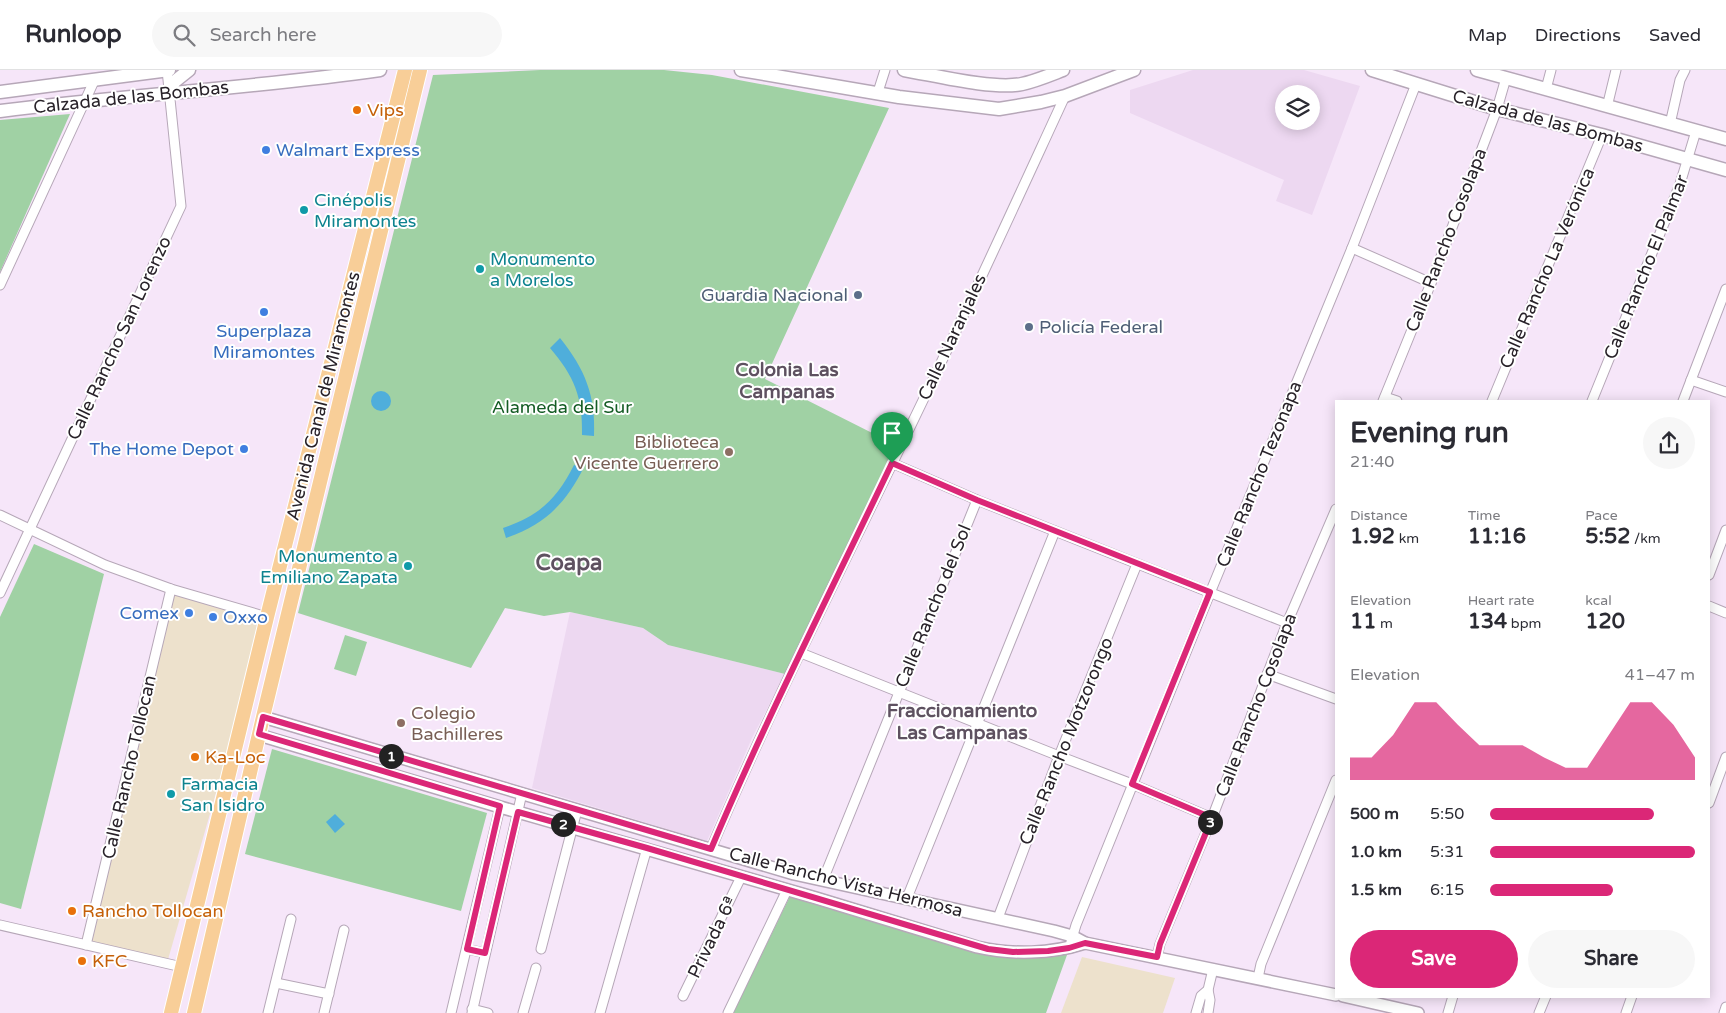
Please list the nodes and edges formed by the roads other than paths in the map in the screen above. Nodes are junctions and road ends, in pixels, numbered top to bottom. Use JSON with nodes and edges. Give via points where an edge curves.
{"nodes":[{"id":1,"x":168,"y":70,"type":"edge"},
{"id":2,"x":190,"y":70,"type":"edge"},
{"id":3,"x":380,"y":70,"type":"edge"},
{"id":4,"x":405,"y":70,"type":"edge"},
{"id":5,"x":420,"y":70,"type":"edge"},
{"id":6,"x":741,"y":70,"type":"edge"},
{"id":7,"x":885,"y":70,"type":"edge"},
{"id":8,"x":904,"y":70,"type":"edge"},
{"id":9,"x":1134,"y":70,"type":"edge"},
{"id":10,"x":1372,"y":70,"type":"edge"},
{"id":11,"x":1477,"y":70,"type":"edge"},
{"id":12,"x":1551,"y":70,"type":"edge"},
{"id":13,"x":1616,"y":70,"type":"edge"},
{"id":14,"x":1685,"y":70,"type":"edge"},
{"id":15,"x":1055,"y":71,"type":"edge"},
{"id":16,"x":1491,"y":72,"type":"edge"},
{"id":17,"x":950,"y":74,"type":"edge"},
{"id":18,"x":1506,"y":78,"type":"junction"},
{"id":19,"x":95,"y":80,"type":"junction"},
{"id":20,"x":1416,"y":84,"type":"junction"},
{"id":21,"x":1546,"y":89,"type":"junction"},
{"id":22,"x":0,"y":92,"type":"edge"},
{"id":23,"x":878,"y":92,"type":"junction"},
{"id":24,"x":170,"y":93,"type":"junction"},
{"id":25,"x":1065,"y":96,"type":"junction"},
{"id":26,"x":86,"y":100,"type":"junction"},
{"id":27,"x":1607,"y":107,"type":"junction"},
{"id":28,"x":1497,"y":109,"type":"junction"},
{"id":29,"x":0,"y":111,"type":"edge"},
{"id":30,"x":1670,"y":124,"type":"junction"},
{"id":31,"x":1696,"y":131,"type":"junction"},
{"id":32,"x":1602,"y":135,"type":"junction"},
{"id":33,"x":1726,"y":139,"type":"edge"},
{"id":34,"x":1688,"y":160,"type":"junction"},
{"id":35,"x":1726,"y":170,"type":"edge"},
{"id":36,"x":1352,"y":248,"type":"junction"},
{"id":37,"x":1431,"y":283,"type":"junction"},
{"id":38,"x":0,"y":285,"type":"edge"},
{"id":39,"x":1726,"y":289,"type":"edge"},
{"id":40,"x":1691,"y":380,"type":"junction"},
{"id":41,"x":1726,"y":392,"type":"edge"},
{"id":42,"x":1384,"y":399,"type":"edge"},
{"id":43,"x":1492,"y":400,"type":"edge"},
{"id":44,"x":1592,"y":400,"type":"edge"},
{"id":45,"x":1683,"y":400,"type":"edge"},
{"id":46,"x":892,"y":463,"type":"junction"},
{"id":47,"x":977,"y":500,"type":"junction"},
{"id":48,"x":1335,"y":511,"type":"edge"},
{"id":49,"x":0,"y":515,"type":"edge"},
{"id":50,"x":30,"y":529,"type":"junction"},
{"id":51,"x":1726,"y":530,"type":"edge"},
{"id":52,"x":1055,"y":531,"type":"junction"},
{"id":53,"x":1137,"y":564,"type":"junction"},
{"id":54,"x":1710,"y":572,"type":"edge"},
{"id":55,"x":171,"y":589,"type":"junction"},
{"id":56,"x":1210,"y":592,"type":"junction"},
{"id":57,"x":0,"y":593,"type":"edge"},
{"id":58,"x":1710,"y":606,"type":"edge"},
{"id":59,"x":1726,"y":612,"type":"edge"},
{"id":60,"x":267,"y":617,"type":"junction"},
{"id":61,"x":1287,"y":623,"type":"junction"},
{"id":62,"x":801,"y":653,"type":"junction"},
{"id":63,"x":1267,"y":674,"type":"junction"},
{"id":64,"x":898,"y":691,"type":"junction"},
{"id":65,"x":1335,"y":700,"type":"edge"},
{"id":66,"x":263,"y":717,"type":"junction"},
{"id":67,"x":978,"y":723,"type":"junction"},
{"id":68,"x":259,"y":734,"type":"junction"},
{"id":69,"x":1058,"y":756,"type":"junction"},
{"id":70,"x":1726,"y":758,"type":"edge"},
{"id":71,"x":1335,"y":782,"type":"edge"},
{"id":72,"x":1132,"y":784,"type":"junction"},
{"id":73,"x":522,"y":793,"type":"junction"},
{"id":74,"x":1710,"y":799,"type":"edge"},
{"id":75,"x":500,"y":806,"type":"junction"},
{"id":76,"x":577,"y":810,"type":"junction"},
{"id":77,"x":518,"y":812,"type":"junction"},
{"id":78,"x":1212,"y":818,"type":"junction"},
{"id":79,"x":572,"y":827,"type":"junction"},
{"id":80,"x":647,"y":848,"type":"junction"},
{"id":81,"x":711,"y":849,"type":"junction"},
{"id":82,"x":741,"y":877,"type":"junction"},
{"id":83,"x":823,"y":880,"type":"junction"},
{"id":84,"x":787,"y":890,"type":"junction"},
{"id":85,"x":907,"y":898,"type":"junction"},
{"id":86,"x":998,"y":918,"type":"junction"},
{"id":87,"x":292,"y":919,"type":"dead end"},
{"id":88,"x":0,"y":925,"type":"edge"},
{"id":89,"x":344,"y":930,"type":"dead end"},
{"id":90,"x":1072,"y":936,"type":"junction"},
{"id":91,"x":1085,"y":943,"type":"junction"},
{"id":92,"x":86,"y":945,"type":"junction"},
{"id":93,"x":1069,"y":948,"type":"junction"},
{"id":94,"x":467,"y":949,"type":"junction"},
{"id":95,"x":541,"y":949,"type":"dead end"},
{"id":96,"x":485,"y":953,"type":"junction"},
{"id":97,"x":1157,"y":957,"type":"junction"},
{"id":98,"x":182,"y":967,"type":"junction"},
{"id":99,"x":536,"y":968,"type":"dead end"},
{"id":100,"x":1213,"y":969,"type":"junction"},
{"id":101,"x":1258,"y":978,"type":"junction"},
{"id":102,"x":276,"y":983,"type":"junction"},
{"id":103,"x":1208,"y":990,"type":"junction"},
{"id":104,"x":328,"y":994,"type":"junction"},
{"id":105,"x":1335,"y":995,"type":"edge"},
{"id":106,"x":683,"y":996,"type":"dead end"},
{"id":107,"x":1352,"y":998,"type":"edge"},
{"id":108,"x":1452,"y":998,"type":"edge"},
{"id":109,"x":1545,"y":998,"type":"edge"},
{"id":110,"x":1631,"y":998,"type":"edge"},
{"id":111,"x":1726,"y":1007,"type":"edge"},
{"id":112,"x":472,"y":1011,"type":"edge"},
{"id":113,"x":171,"y":1013,"type":"edge"},
{"id":114,"x":194,"y":1013,"type":"edge"},
{"id":115,"x":268,"y":1013,"type":"edge"},
{"id":116,"x":324,"y":1013,"type":"edge"},
{"id":117,"x":451,"y":1013,"type":"edge"},
{"id":118,"x":488,"y":1013,"type":"edge"},
{"id":119,"x":523,"y":1013,"type":"edge"},
{"id":120,"x":600,"y":1013,"type":"edge"},
{"id":121,"x":728,"y":1013,"type":"edge"},
{"id":122,"x":1196,"y":1013,"type":"edge"},
{"id":123,"x":1208,"y":1013,"type":"edge"},
{"id":124,"x":1418,"y":1013,"type":"edge"},
{"id":125,"x":1448,"y":1013,"type":"edge"},
{"id":126,"x":1539,"y":1013,"type":"edge"},
{"id":127,"x":1626,"y":1013,"type":"edge"},
{"id":128,"x":1724,"y":1013,"type":"edge"}],
"edges":[{"from":1,"to":19,"type":"main road","name":"Calzada de las Bombas"},
{"from":1,"to":24,"type":"street","name":"Calle Rancho San Lorenzo"},
{"from":2,"to":24,"type":"main road","via":[[174,82]]},
{"from":3,"to":24,"type":"main road","name":"Calzada de las Bombas"},
{"from":4,"to":60,"type":"main road","name":"Avenida Canal de Miramontes"},
{"from":5,"to":66,"type":"main road","name":"Avenida Canal de Miramontes"},
{"from":6,"to":23,"type":"main road"},
{"from":7,"to":23,"type":"street"},
{"from":8,"to":17,"type":"main road"},
{"from":9,"to":25,"type":"main road"},
{"from":10,"to":20,"type":"main road","name":"Calzada de las Bombas"},
{"from":11,"to":16,"type":"main road","name":"Calzada de las Bombas"},
{"from":12,"to":21,"type":"street"},
{"from":13,"to":27,"type":"street"},
{"from":14,"to":30,"type":"street"},
{"from":15,"to":17,"type":"main road","via":[[1022,84]]},
{"from":16,"to":18,"type":"main road","name":"Calzada de las Bombas"},
{"from":18,"to":21,"type":"main road","name":"Calzada de las Bombas"},
{"from":18,"to":28,"type":"street","name":"Calle Rancho Cosolapa"},
{"from":19,"to":22,"type":"main road","name":"Calzada de las Bombas"},
{"from":19,"to":26,"type":"street"},
{"from":20,"to":28,"type":"main road","name":"Calzada de las Bombas"},
{"from":20,"to":36,"type":"street","name":"Calle Rancho Tezonapa"},
{"from":21,"to":27,"type":"main road","name":"Calzada de las Bombas"},
{"from":23,"to":25,"type":"main road","via":[[999,109]]},
{"from":24,"to":26,"type":"main road","name":"Calzada de las Bombas"},
{"from":24,"to":50,"type":"street","name":"Calle Rancho San Lorenzo","via":[[181,206]]},
{"from":25,"to":46,"type":"street","name":"Calle Naranjales"},
{"from":26,"to":29,"type":"main road","name":"Calzada de las Bombas"},
{"from":26,"to":38,"type":"street"},
{"from":27,"to":30,"type":"main road","name":"Calzada de las Bombas"},
{"from":28,"to":32,"type":"main road","name":"Calzada de las Bombas"},
{"from":28,"to":37,"type":"street","name":"Calle Rancho Cosolapa"},
{"from":30,"to":31,"type":"main road","name":"Calzada de las Bombas"},
{"from":31,"to":33,"type":"main road","name":"Calzada de las Bombas"},
{"from":31,"to":34,"type":"street","name":"Calle Rancho El Palmar"},
{"from":32,"to":34,"type":"main road","name":"Calzada de las Bombas"},
{"from":32,"to":43,"type":"street","name":"Calle Rancho La Verónica"},
{"from":34,"to":35,"type":"main road","name":"Calzada de las Bombas"},
{"from":34,"to":44,"type":"street","name":"Calle Rancho El Palmar"},
{"from":36,"to":37,"type":"street"},
{"from":36,"to":56,"type":"street","name":"Calle Rancho Tezonapa"},
{"from":37,"to":42,"type":"street","name":"Calle Rancho Cosolapa"},
{"from":39,"to":40,"type":"street"},
{"from":40,"to":41,"type":"street"},
{"from":40,"to":45,"type":"street"},
{"from":46,"to":47,"type":"street"},
{"from":46,"to":62,"type":"street","name":"Calle Naranjales"},
{"from":47,"to":52,"type":"street"},
{"from":47,"to":64,"type":"street","name":"Calle Rancho del Sol"},
{"from":48,"to":61,"type":"street","name":"Calle Rancho Cosolapa"},
{"from":49,"to":50,"type":"street"},
{"from":50,"to":55,"type":"street","via":[[105,565]]},
{"from":50,"to":57,"type":"street","name":"Calle Rancho San Lorenzo"},
{"from":51,"to":54,"type":"street"},
{"from":52,"to":53,"type":"street"},
{"from":52,"to":67,"type":"street"},
{"from":53,"to":56,"type":"street"},
{"from":53,"to":69,"type":"street","name":"Calle Rancho Motzorongo"},
{"from":55,"to":60,"type":"street"},
{"from":55,"to":92,"type":"street","name":"Calle Rancho Tollocan"},
{"from":56,"to":61,"type":"street"},
{"from":56,"to":72,"type":"street","name":"Calle Rancho Tezonapa"},
{"from":58,"to":59,"type":"street"},
{"from":60,"to":98,"type":"main road","name":"Avenida Canal de Miramontes"},
{"from":61,"to":63,"type":"street","name":"Calle Rancho Cosolapa"},
{"from":62,"to":64,"type":"street"},
{"from":62,"to":81,"type":"street","name":"Calle Naranjales"},
{"from":63,"to":65,"type":"street"},
{"from":63,"to":78,"type":"street","name":"Calle Rancho Cosolapa"},
{"from":64,"to":67,"type":"street"},
{"from":64,"to":83,"type":"street","name":"Calle Rancho del Sol"},
{"from":66,"to":68,"type":"main road","name":"Avenida Canal de Miramontes"},
{"from":66,"to":73,"type":"street","name":"Calle Rancho Vista Hermosa"},
{"from":67,"to":69,"type":"street"},
{"from":67,"to":85,"type":"street"},
{"from":68,"to":75,"type":"street","name":"Calle Rancho Vista Hermosa"},
{"from":68,"to":114,"type":"main road","name":"Avenida Canal de Miramontes"},
{"from":69,"to":72,"type":"street"},
{"from":69,"to":86,"type":"street","name":"Calle Rancho Motzorongo"},
{"from":70,"to":74,"type":"street"},
{"from":71,"to":101,"type":"street"},
{"from":72,"to":78,"type":"street"},
{"from":72,"to":90,"type":"street","name":"Calle Rancho Tezonapa"},
{"from":73,"to":76,"type":"street","name":"Calle Rancho Vista Hermosa"},
{"from":73,"to":77,"type":"street"},
{"from":75,"to":77,"type":"street","name":"Calle Rancho Vista Hermosa"},
{"from":75,"to":94,"type":"street"},
{"from":76,"to":79,"type":"street"},
{"from":76,"to":81,"type":"street","name":"Calle Rancho Vista Hermosa"},
{"from":77,"to":79,"type":"street","name":"Calle Rancho Vista Hermosa"},
{"from":77,"to":96,"type":"street"},
{"from":78,"to":97,"type":"street","name":"Calle Rancho Cosolapa"},
{"from":79,"to":80,"type":"street","name":"Calle Rancho Vista Hermosa"},
{"from":79,"to":95,"type":"street"},
{"from":80,"to":82,"type":"street","name":"Calle Rancho Vista Hermosa"},
{"from":80,"to":120,"type":"street"},
{"from":81,"to":83,"type":"street","name":"Calle Rancho Vista Hermosa"},
{"from":82,"to":84,"type":"street","name":"Calle Rancho Vista Hermosa"},
{"from":82,"to":106,"type":"street","name":"Privada 6ª"},
{"from":83,"to":85,"type":"street","name":"Calle Rancho Vista Hermosa"},
{"from":84,"to":93,"type":"street","name":"Calle Rancho Vista Hermosa","via":[[988,949],[1028,952]]},
{"from":84,"to":121,"type":"street"},
{"from":85,"to":86,"type":"street","name":"Calle Rancho Vista Hermosa"},
{"from":86,"to":90,"type":"street","name":"Calle Rancho Vista Hermosa"},
{"from":87,"to":102,"type":"street"},
{"from":88,"to":92,"type":"street"},
{"from":89,"to":104,"type":"street"},
{"from":90,"to":91,"type":"street","name":"Calle Rancho Vista Hermosa"},
{"from":90,"to":93,"type":"street","name":"Calle Rancho Tezonapa"},
{"from":91,"to":93,"type":"street","name":"Calle Rancho Vista Hermosa"},
{"from":91,"to":97,"type":"street","name":"Calle Rancho Vista Hermosa"},
{"from":92,"to":98,"type":"street"},
{"from":94,"to":96,"type":"street"},
{"from":94,"to":117,"type":"street"},
{"from":96,"to":112,"type":"street"},
{"from":97,"to":100,"type":"street","name":"Calle Rancho Vista Hermosa"},
{"from":98,"to":113,"type":"main road","name":"Avenida Canal de Miramontes"},
{"from":99,"to":119,"type":"street"},
{"from":100,"to":101,"type":"street","name":"Calle Rancho Vista Hermosa"},
{"from":100,"to":103,"type":"street"},
{"from":101,"to":105,"type":"street","name":"Calle Rancho Vista Hermosa"},
{"from":102,"to":104,"type":"street"},
{"from":102,"to":115,"type":"street"},
{"from":103,"to":122,"type":"street","via":[[1201,996]]},
{"from":103,"to":123,"type":"street"},
{"from":104,"to":116,"type":"street"},
{"from":107,"to":124,"type":"street"},
{"from":108,"to":125,"type":"street"},
{"from":109,"to":126,"type":"street"},
{"from":110,"to":127,"type":"street"},
{"from":111,"to":128,"type":"street"},
{"from":112,"to":118,"type":"street"}]}
